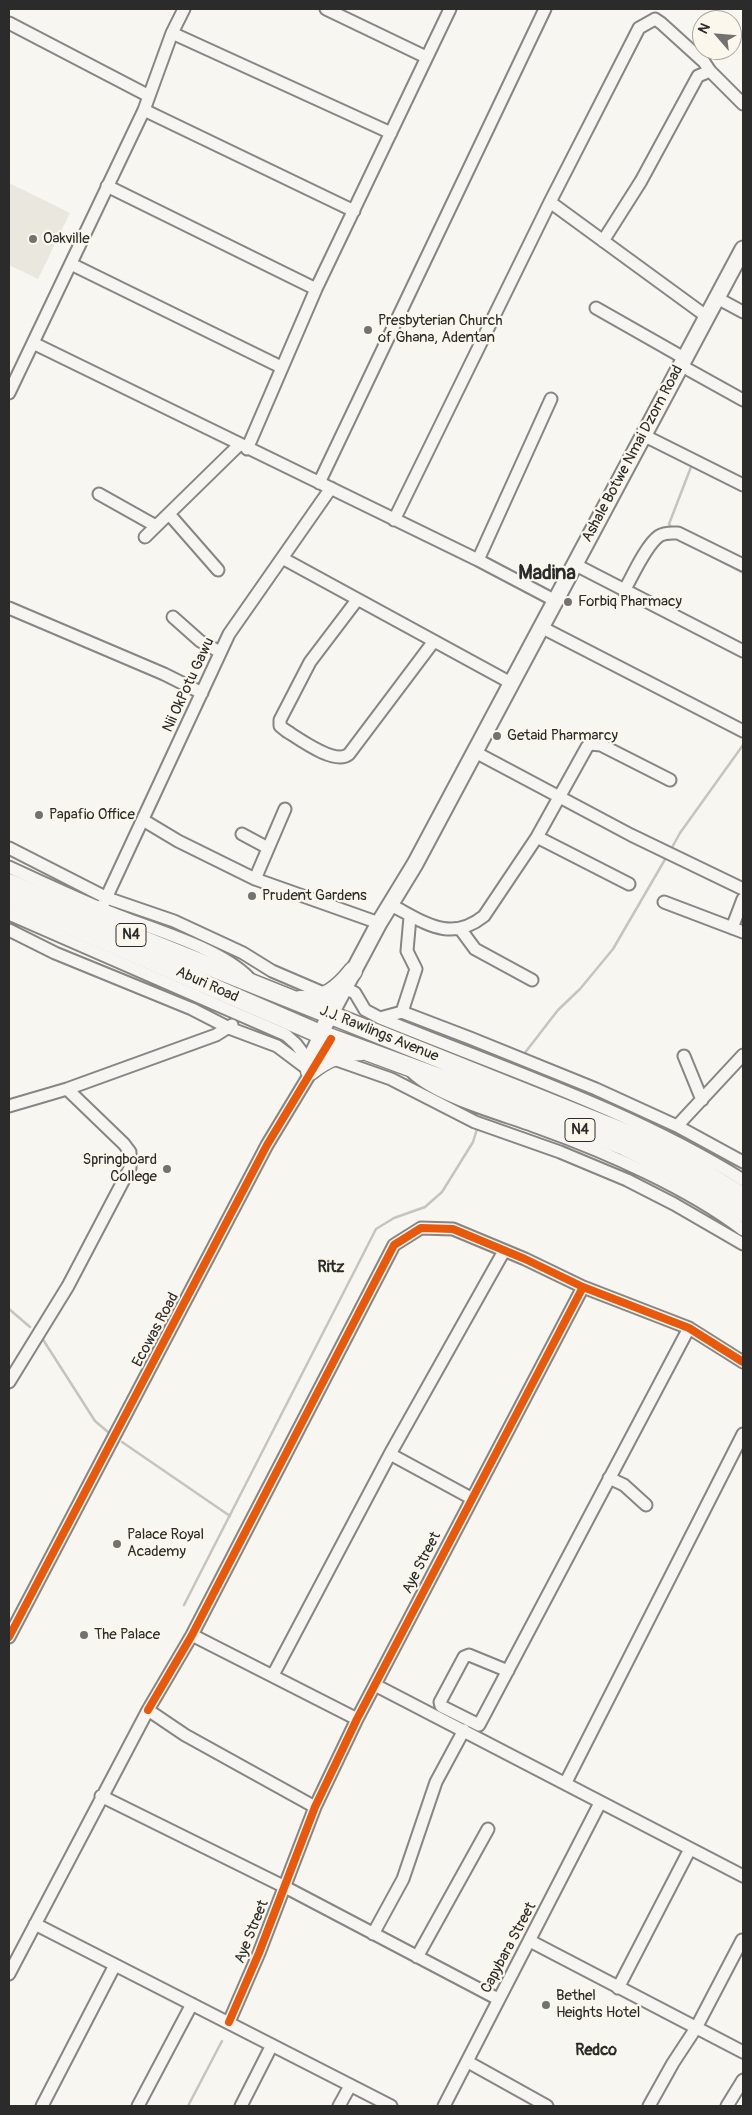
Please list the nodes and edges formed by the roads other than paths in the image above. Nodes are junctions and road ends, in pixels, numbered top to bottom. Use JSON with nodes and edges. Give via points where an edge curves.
{"nodes":[{"id":1,"x":184,"y":9,"type":"edge"},
{"id":2,"x":326,"y":9,"type":"edge"},
{"id":3,"x":450,"y":9,"type":"edge"},
{"id":4,"x":546,"y":9,"type":"edge"},
{"id":5,"x":658,"y":14,"type":"edge"},
{"id":6,"x":9,"y":24,"type":"edge"},
{"id":7,"x":172,"y":32,"type":"junction"},
{"id":8,"x":426,"y":58,"type":"junction"},
{"id":9,"x":710,"y":71,"type":"junction"},
{"id":10,"x":149,"y":96,"type":"junction"},
{"id":11,"x":743,"y":104,"type":"edge"},
{"id":12,"x":144,"y":110,"type":"junction"},
{"id":13,"x":391,"y":132,"type":"junction"},
{"id":14,"x":107,"y":186,"type":"junction"},
{"id":15,"x":550,"y":202,"type":"junction"},
{"id":16,"x":354,"y":211,"type":"junction"},
{"id":17,"x":603,"y":241,"type":"junction"},
{"id":18,"x":743,"y":249,"type":"edge"},
{"id":19,"x":71,"y":264,"type":"junction"},
{"id":20,"x":316,"y":288,"type":"junction"},
{"id":21,"x":717,"y":298,"type":"junction"},
{"id":22,"x":596,"y":308,"type":"dead end"},
{"id":23,"x":743,"y":312,"type":"edge"},
{"id":24,"x":706,"y":316,"type":"junction"},
{"id":25,"x":33,"y":343,"type":"junction"},
{"id":26,"x":682,"y":362,"type":"junction"},
{"id":27,"x":281,"y":367,"type":"junction"},
{"id":28,"x":9,"y":393,"type":"edge"},
{"id":29,"x":551,"y":399,"type":"dead end"},
{"id":30,"x":743,"y":400,"type":"edge"},
{"id":31,"x":643,"y":435,"type":"junction"},
{"id":32,"x":243,"y":447,"type":"junction"},
{"id":33,"x":319,"y":483,"type":"junction"},
{"id":34,"x":743,"y":485,"type":"edge"},
{"id":35,"x":331,"y":488,"type":"junction"},
{"id":36,"x":99,"y":494,"type":"dead end"},
{"id":37,"x":168,"y":514,"type":"junction"},
{"id":38,"x":394,"y":520,"type":"junction"},
{"id":39,"x":156,"y":526,"type":"junction"},
{"id":40,"x":145,"y":537,"type":"dead end"},
{"id":41,"x":282,"y":558,"type":"junction"},
{"id":42,"x":478,"y":560,"type":"junction"},
{"id":43,"x":574,"y":564,"type":"junction"},
{"id":44,"x":743,"y":565,"type":"edge"},
{"id":45,"x":218,"y":570,"type":"dead end"},
{"id":46,"x":624,"y":591,"type":"junction"},
{"id":47,"x":357,"y":600,"type":"junction"},
{"id":48,"x":554,"y":600,"type":"junction"},
{"id":49,"x":9,"y":608,"type":"edge"},
{"id":50,"x":173,"y":617,"type":"dead end"},
{"id":51,"x":540,"y":627,"type":"junction"},
{"id":52,"x":434,"y":641,"type":"junction"},
{"id":53,"x":743,"y":651,"type":"edge"},
{"id":54,"x":220,"y":652,"type":"junction"},
{"id":55,"x":511,"y":683,"type":"junction"},
{"id":56,"x":202,"y":693,"type":"junction"},
{"id":57,"x":743,"y":730,"type":"edge"},
{"id":58,"x":475,"y":752,"type":"junction"},
{"id":59,"x":670,"y":780,"type":"dead end"},
{"id":60,"x":561,"y":797,"type":"junction"},
{"id":61,"x":285,"y":809,"type":"dead end"},
{"id":62,"x":143,"y":820,"type":"junction"},
{"id":63,"x":242,"y":834,"type":"dead end"},
{"id":64,"x":537,"y":837,"type":"junction"},
{"id":65,"x":9,"y":848,"type":"edge"},
{"id":66,"x":268,"y":848,"type":"junction"},
{"id":67,"x":9,"y":867,"type":"edge"},
{"id":68,"x":255,"y":879,"type":"junction"},
{"id":69,"x":9,"y":882,"type":"edge"},
{"id":70,"x":629,"y":884,"type":"dead end"},
{"id":71,"x":743,"y":889,"type":"edge"},
{"id":72,"x":107,"y":898,"type":"junction"},
{"id":73,"x":9,"y":899,"type":"edge"},
{"id":74,"x":743,"y":899,"type":"edge"},
{"id":75,"x":664,"y":902,"type":"dead end"},
{"id":76,"x":394,"y":903,"type":"junction"},
{"id":77,"x":101,"y":909,"type":"junction"},
{"id":78,"x":9,"y":914,"type":"edge"},
{"id":79,"x":410,"y":916,"type":"junction"},
{"id":80,"x":379,"y":923,"type":"junction"},
{"id":81,"x":732,"y":928,"type":"junction"},
{"id":82,"x":9,"y":930,"type":"edge"},
{"id":83,"x":461,"y":930,"type":"junction"},
{"id":84,"x":743,"y":932,"type":"edge"},
{"id":85,"x":81,"y":938,"type":"junction"},
{"id":86,"x":353,"y":971,"type":"junction"},
{"id":87,"x":532,"y":980,"type":"dead end"},
{"id":88,"x":255,"y":984,"type":"junction"},
{"id":89,"x":351,"y":990,"type":"junction"},
{"id":90,"x":328,"y":995,"type":"junction"},
{"id":91,"x":295,"y":1000,"type":"junction"},
{"id":92,"x":402,"y":1012,"type":"junction"},
{"id":93,"x":243,"y":1016,"type":"junction"},
{"id":94,"x":380,"y":1018,"type":"junction"},
{"id":95,"x":330,"y":1026,"type":"junction"},
{"id":96,"x":229,"y":1028,"type":"junction"},
{"id":97,"x":366,"y":1051,"type":"junction"},
{"id":98,"x":684,"y":1056,"type":"dead end"},
{"id":99,"x":328,"y":1058,"type":"junction"},
{"id":100,"x":742,"y":1059,"type":"edge"},
{"id":101,"x":407,"y":1066,"type":"joint"},
{"id":102,"x":305,"y":1069,"type":"junction"},
{"id":103,"x":67,"y":1089,"type":"junction"},
{"id":104,"x":702,"y":1100,"type":"junction"},
{"id":105,"x":9,"y":1107,"type":"edge"},
{"id":106,"x":590,"y":1111,"type":"junction"},
{"id":107,"x":677,"y":1126,"type":"junction"},
{"id":108,"x":743,"y":1162,"type":"edge"},
{"id":109,"x":743,"y":1180,"type":"edge"},
{"id":110,"x":743,"y":1197,"type":"edge"},
{"id":111,"x":708,"y":1200,"type":"junction"},
{"id":112,"x":743,"y":1213,"type":"edge"},
{"id":113,"x":743,"y":1230,"type":"edge"},
{"id":114,"x":743,"y":1244,"type":"edge"},
{"id":115,"x":504,"y":1251,"type":"junction"},
{"id":116,"x":583,"y":1287,"type":"junction"},
{"id":117,"x":689,"y":1328,"type":"junction"},
{"id":118,"x":743,"y":1362,"type":"edge"},
{"id":119,"x":9,"y":1382,"type":"edge"},
{"id":120,"x":743,"y":1434,"type":"edge"},
{"id":121,"x":390,"y":1454,"type":"junction"},
{"id":122,"x":609,"y":1478,"type":"junction"},
{"id":123,"x":472,"y":1498,"type":"junction"},
{"id":124,"x":646,"y":1505,"type":"dead end"},
{"id":125,"x":192,"y":1635,"type":"junction"},
{"id":126,"x":9,"y":1637,"type":"edge"},
{"id":127,"x":508,"y":1671,"type":"junction"},
{"id":128,"x":273,"y":1676,"type":"junction"},
{"id":129,"x":375,"y":1685,"type":"junction"},
{"id":130,"x":148,"y":1710,"type":"junction"},
{"id":131,"x":357,"y":1719,"type":"junction"},
{"id":132,"x":464,"y":1730,"type":"junction"},
{"id":133,"x":566,"y":1782,"type":"junction"},
{"id":134,"x":101,"y":1796,"type":"junction"},
{"id":135,"x":600,"y":1803,"type":"junction"},
{"id":136,"x":315,"y":1808,"type":"junction"},
{"id":137,"x":488,"y":1829,"type":"dead end"},
{"id":138,"x":690,"y":1849,"type":"junction"},
{"id":139,"x":743,"y":1876,"type":"edge"},
{"id":140,"x":285,"y":1887,"type":"junction"},
{"id":141,"x":35,"y":1924,"type":"junction"},
{"id":142,"x":373,"y":1934,"type":"junction"},
{"id":143,"x":742,"y":1940,"type":"edge"},
{"id":144,"x":530,"y":1941,"type":"junction"},
{"id":145,"x":417,"y":1957,"type":"junction"},
{"id":146,"x":115,"y":1965,"type":"junction"},
{"id":147,"x":9,"y":1974,"type":"edge"},
{"id":148,"x":618,"y":1988,"type":"junction"},
{"id":149,"x":498,"y":2000,"type":"junction"},
{"id":150,"x":192,"y":2004,"type":"junction"},
{"id":151,"x":229,"y":2022,"type":"junction"},
{"id":152,"x":696,"y":2028,"type":"junction"},
{"id":153,"x":272,"y":2045,"type":"junction"},
{"id":154,"x":743,"y":2052,"type":"edge"},
{"id":155,"x":468,"y":2062,"type":"junction"},
{"id":156,"x":743,"y":2080,"type":"edge"},
{"id":157,"x":350,"y":2086,"type":"junction"},
{"id":158,"x":42,"y":2106,"type":"edge"},
{"id":159,"x":138,"y":2106,"type":"edge"},
{"id":160,"x":241,"y":2106,"type":"edge"},
{"id":161,"x":339,"y":2106,"type":"edge"},
{"id":162,"x":391,"y":2106,"type":"edge"},
{"id":163,"x":444,"y":2106,"type":"edge"},
{"id":164,"x":545,"y":2106,"type":"edge"},
{"id":165,"x":649,"y":2106,"type":"edge"},
{"id":166,"x":727,"y":2106,"type":"edge"}],
"edges":[{"from":1,"to":7,"type":"street"},
{"from":2,"to":8,"type":"street"},
{"from":3,"to":8,"type":"street"},
{"from":4,"to":33,"type":"street"},
{"from":5,"to":9,"type":"street"},
{"from":5,"to":15,"type":"street","via":[[639,28]]},
{"from":6,"to":10,"type":"street"},
{"from":7,"to":10,"type":"street"},
{"from":7,"to":13,"type":"street"},
{"from":8,"to":13,"type":"street"},
{"from":9,"to":11,"type":"street"},
{"from":9,"to":17,"type":"street","via":[[698,76],[641,181]]},
{"from":10,"to":12,"type":"street"},
{"from":12,"to":14,"type":"street"},
{"from":12,"to":16,"type":"street"},
{"from":13,"to":16,"type":"street"},
{"from":14,"to":19,"type":"street"},
{"from":14,"to":20,"type":"street"},
{"from":15,"to":17,"type":"street"},
{"from":15,"to":38,"type":"street"},
{"from":16,"to":20,"type":"street"},
{"from":17,"to":24,"type":"street"},
{"from":18,"to":21,"type":"main road","name":"Ashale Botwe Nmai Dzorn Road"},
{"from":19,"to":25,"type":"street"},
{"from":19,"to":27,"type":"street"},
{"from":20,"to":27,"type":"street"},
{"from":21,"to":23,"type":"street"},
{"from":21,"to":24,"type":"main road","name":"Ashale Botwe Nmai Dzorn Road"},
{"from":22,"to":26,"type":"street"},
{"from":24,"to":26,"type":"main road","name":"Ashale Botwe Nmai Dzorn Road"},
{"from":25,"to":28,"type":"street"},
{"from":25,"to":32,"type":"street"},
{"from":26,"to":30,"type":"street"},
{"from":26,"to":31,"type":"main road","name":"Ashale Botwe Nmai Dzorn Road"},
{"from":27,"to":32,"type":"street"},
{"from":29,"to":42,"type":"street"},
{"from":31,"to":34,"type":"street"},
{"from":31,"to":43,"type":"main road","name":"Ashale Botwe Nmai Dzorn Road"},
{"from":32,"to":33,"type":"street"},
{"from":32,"to":37,"type":"street"},
{"from":33,"to":35,"type":"street"},
{"from":35,"to":38,"type":"street"},
{"from":35,"to":41,"type":"street","name":"Nii OkPotu Gawu"},
{"from":36,"to":39,"type":"street"},
{"from":37,"to":39,"type":"street"},
{"from":37,"to":45,"type":"street"},
{"from":38,"to":42,"type":"street"},
{"from":39,"to":40,"type":"street"},
{"from":41,"to":47,"type":"street"},
{"from":41,"to":54,"type":"street","name":"Nii OkPotu Gawu"},
{"from":42,"to":48,"type":"street"},
{"from":43,"to":46,"type":"street"},
{"from":43,"to":48,"type":"main road","name":"Ashale Botwe Nmai Dzorn Road"},
{"from":44,"to":46,"type":"street","via":[[673,533],[659,536]]},
{"from":46,"to":53,"type":"street"},
{"from":47,"to":52,"type":"street"},
{"from":47,"to":52,"type":"street","via":[[310,662],[280,720],[280,726],[285,730],[330,756],[339,758],[348,754]]},
{"from":48,"to":51,"type":"main road","name":"Ashale Botwe Nmai Dzorn Road"},
{"from":49,"to":56,"type":"street"},
{"from":50,"to":54,"type":"street"},
{"from":51,"to":55,"type":"main road","name":"Ashale Botwe Nmai Dzorn Road"},
{"from":51,"to":57,"type":"street"},
{"from":52,"to":55,"type":"street"},
{"from":54,"to":56,"type":"street","name":"Nii OkPotu Gawu"},
{"from":55,"to":58,"type":"main road","name":"Ashale Botwe Nmai Dzorn Road"},
{"from":56,"to":62,"type":"street","name":"Nii OkPotu Gawu"},
{"from":58,"to":60,"type":"street"},
{"from":58,"to":76,"type":"main road","name":"Ashale Botwe Nmai Dzorn Road"},
{"from":59,"to":60,"type":"street","via":[[601,745],[590,744]]},
{"from":60,"to":64,"type":"street"},
{"from":60,"to":71,"type":"street"},
{"from":61,"to":66,"type":"street"},
{"from":62,"to":68,"type":"street"},
{"from":62,"to":72,"type":"street","name":"Nii OkPotu Gawu"},
{"from":63,"to":66,"type":"street"},
{"from":64,"to":70,"type":"street"},
{"from":64,"to":83,"type":"street","via":[[484,916]]},
{"from":65,"to":72,"type":"street"},
{"from":66,"to":68,"type":"street"},
{"from":67,"to":77,"type":"street"},
{"from":68,"to":80,"type":"street"},
{"from":69,"to":88,"type":"highway","name":"J.J. Rawlings Avenue","number":"N4","via":[[96,921]]},
{"from":72,"to":77,"type":"street","name":"Nii OkPotu Gawu"},
{"from":72,"to":90,"type":"street","via":[[174,921],[243,953],[272,971]]},
{"from":73,"to":85,"type":"highway","name":"Aburi Road","number":"N4"},
{"from":74,"to":81,"type":"street"},
{"from":75,"to":81,"type":"street"},
{"from":76,"to":79,"type":"street"},
{"from":76,"to":80,"type":"main road"},
{"from":76,"to":89,"type":"main road"},
{"from":77,"to":88,"type":"street","via":[[234,965]]},
{"from":78,"to":85,"type":"street"},
{"from":79,"to":83,"type":"street","via":[[428,925]]},
{"from":79,"to":92,"type":"street","via":[[407,951],[416,969]]},
{"from":80,"to":86,"type":"main road"},
{"from":81,"to":84,"type":"street"},
{"from":82,"to":96,"type":"street"},
{"from":83,"to":87,"type":"street","via":[[475,949]]},
{"from":85,"to":93,"type":"street"},
{"from":85,"to":95,"type":"highway","name":"Aburi Road","number":"N4","via":[[277,1016]]},
{"from":86,"to":90,"type":"highway"},
{"from":86,"to":95,"type":"main road"},
{"from":88,"to":91,"type":"highway","name":"J.J. Rawlings Avenue","number":"N4"},
{"from":89,"to":94,"type":"street","via":[[365,1010]]},
{"from":89,"to":95,"type":"main road"},
{"from":90,"to":91,"type":"highway","via":[[310,1001]]},
{"from":91,"to":95,"type":"highway","name":"J.J. Rawlings Avenue","number":"N4"},
{"from":92,"to":94,"type":"street"},
{"from":92,"to":107,"type":"street","via":[[596,1089]]},
{"from":93,"to":96,"type":"street"},
{"from":93,"to":102,"type":"street","via":[[286,1035],[296,1044]]},
{"from":94,"to":106,"type":"street"},
{"from":95,"to":97,"type":"highway","name":"Aburi Road","number":"N4"},
{"from":95,"to":102,"type":"street","name":"Ecowas Road"},
{"from":95,"to":106,"type":"highway","name":"J.J. Rawlings Avenue","number":"N4","via":[[400,1042]]},
{"from":96,"to":102,"type":"street","via":[[277,1046]]},
{"from":96,"to":103,"type":"street"},
{"from":97,"to":99,"type":"highway","via":[[345,1052]]},
{"from":97,"to":101,"type":"highway","name":"Aburi Road","number":"N4"},
{"from":98,"to":104,"type":"street"},
{"from":99,"to":102,"type":"highway"},
{"from":99,"to":114,"type":"street","via":[[392,1079],[475,1122],[628,1180]]},
{"from":100,"to":104,"type":"street"},
{"from":101,"to":111,"type":"highway","name":"J.J. Rawlings Avenue","number":"N4","via":[[622,1145],[676,1172]]},
{"from":102,"to":126,"type":"street","name":"Ecowas Road"},
{"from":103,"to":105,"type":"street"},
{"from":103,"to":119,"type":"street","via":[[124,1144],[130,1152],[130,1168],[68,1286]]},
{"from":104,"to":107,"type":"street"},
{"from":106,"to":109,"type":"street","via":[[688,1149]]},
{"from":106,"to":110,"type":"highway","name":"J.J. Rawlings Avenue","number":"N4","via":[[628,1134],[683,1160]]},
{"from":107,"to":108,"type":"street"},
{"from":111,"to":112,"type":"highway","name":"J.J. Rawlings Avenue","number":"N4"},
{"from":111,"to":113,"type":"street"},
{"from":115,"to":116,"type":"street"},
{"from":115,"to":121,"type":"street"},
{"from":115,"to":125,"type":"street","via":[[452,1230],[421,1228],[394,1245]]},
{"from":116,"to":117,"type":"street"},
{"from":116,"to":123,"type":"street","name":"Aye Street"},
{"from":117,"to":118,"type":"street"},
{"from":117,"to":122,"type":"street"},
{"from":120,"to":133,"type":"street"},
{"from":121,"to":123,"type":"street"},
{"from":121,"to":128,"type":"street"},
{"from":122,"to":124,"type":"street","via":[[624,1485]]},
{"from":122,"to":127,"type":"street"},
{"from":123,"to":129,"type":"street","name":"Aye Street"},
{"from":125,"to":128,"type":"street"},
{"from":125,"to":130,"type":"street"},
{"from":127,"to":127,"type":"street","via":[[469,1655],[464,1657],[440,1702],[479,1725]]},
{"from":128,"to":131,"type":"street"},
{"from":129,"to":131,"type":"street","name":"Aye Street"},
{"from":129,"to":132,"type":"street"},
{"from":130,"to":134,"type":"street"},
{"from":130,"to":136,"type":"street"},
{"from":131,"to":136,"type":"street","name":"Aye Street"},
{"from":132,"to":133,"type":"street"},
{"from":132,"to":142,"type":"street","via":[[432,1791],[403,1879]]},
{"from":133,"to":135,"type":"street"},
{"from":134,"to":140,"type":"street"},
{"from":134,"to":141,"type":"street"},
{"from":135,"to":138,"type":"street"},
{"from":135,"to":144,"type":"street","name":"Capybara Street"},
{"from":136,"to":140,"type":"street","name":"Aye Street"},
{"from":137,"to":145,"type":"street"},
{"from":138,"to":139,"type":"street"},
{"from":138,"to":148,"type":"street"},
{"from":140,"to":142,"type":"street"},
{"from":140,"to":151,"type":"street","name":"Aye Street"},
{"from":141,"to":146,"type":"street"},
{"from":141,"to":147,"type":"street"},
{"from":142,"to":145,"type":"street"},
{"from":143,"to":152,"type":"street"},
{"from":144,"to":148,"type":"street"},
{"from":144,"to":149,"type":"street","name":"Capybara Street"},
{"from":145,"to":149,"type":"street"},
{"from":146,"to":150,"type":"street"},
{"from":146,"to":158,"type":"street"},
{"from":148,"to":152,"type":"street"},
{"from":149,"to":155,"type":"street","name":"Capybara Street"},
{"from":150,"to":151,"type":"street"},
{"from":150,"to":159,"type":"street"},
{"from":151,"to":153,"type":"street"},
{"from":152,"to":154,"type":"street"},
{"from":152,"to":165,"type":"street"},
{"from":153,"to":157,"type":"street"},
{"from":153,"to":160,"type":"street"},
{"from":155,"to":163,"type":"street","name":"Capybara Street"},
{"from":155,"to":164,"type":"street"},
{"from":156,"to":166,"type":"street"},
{"from":157,"to":161,"type":"street"},
{"from":157,"to":162,"type":"street"}]}
